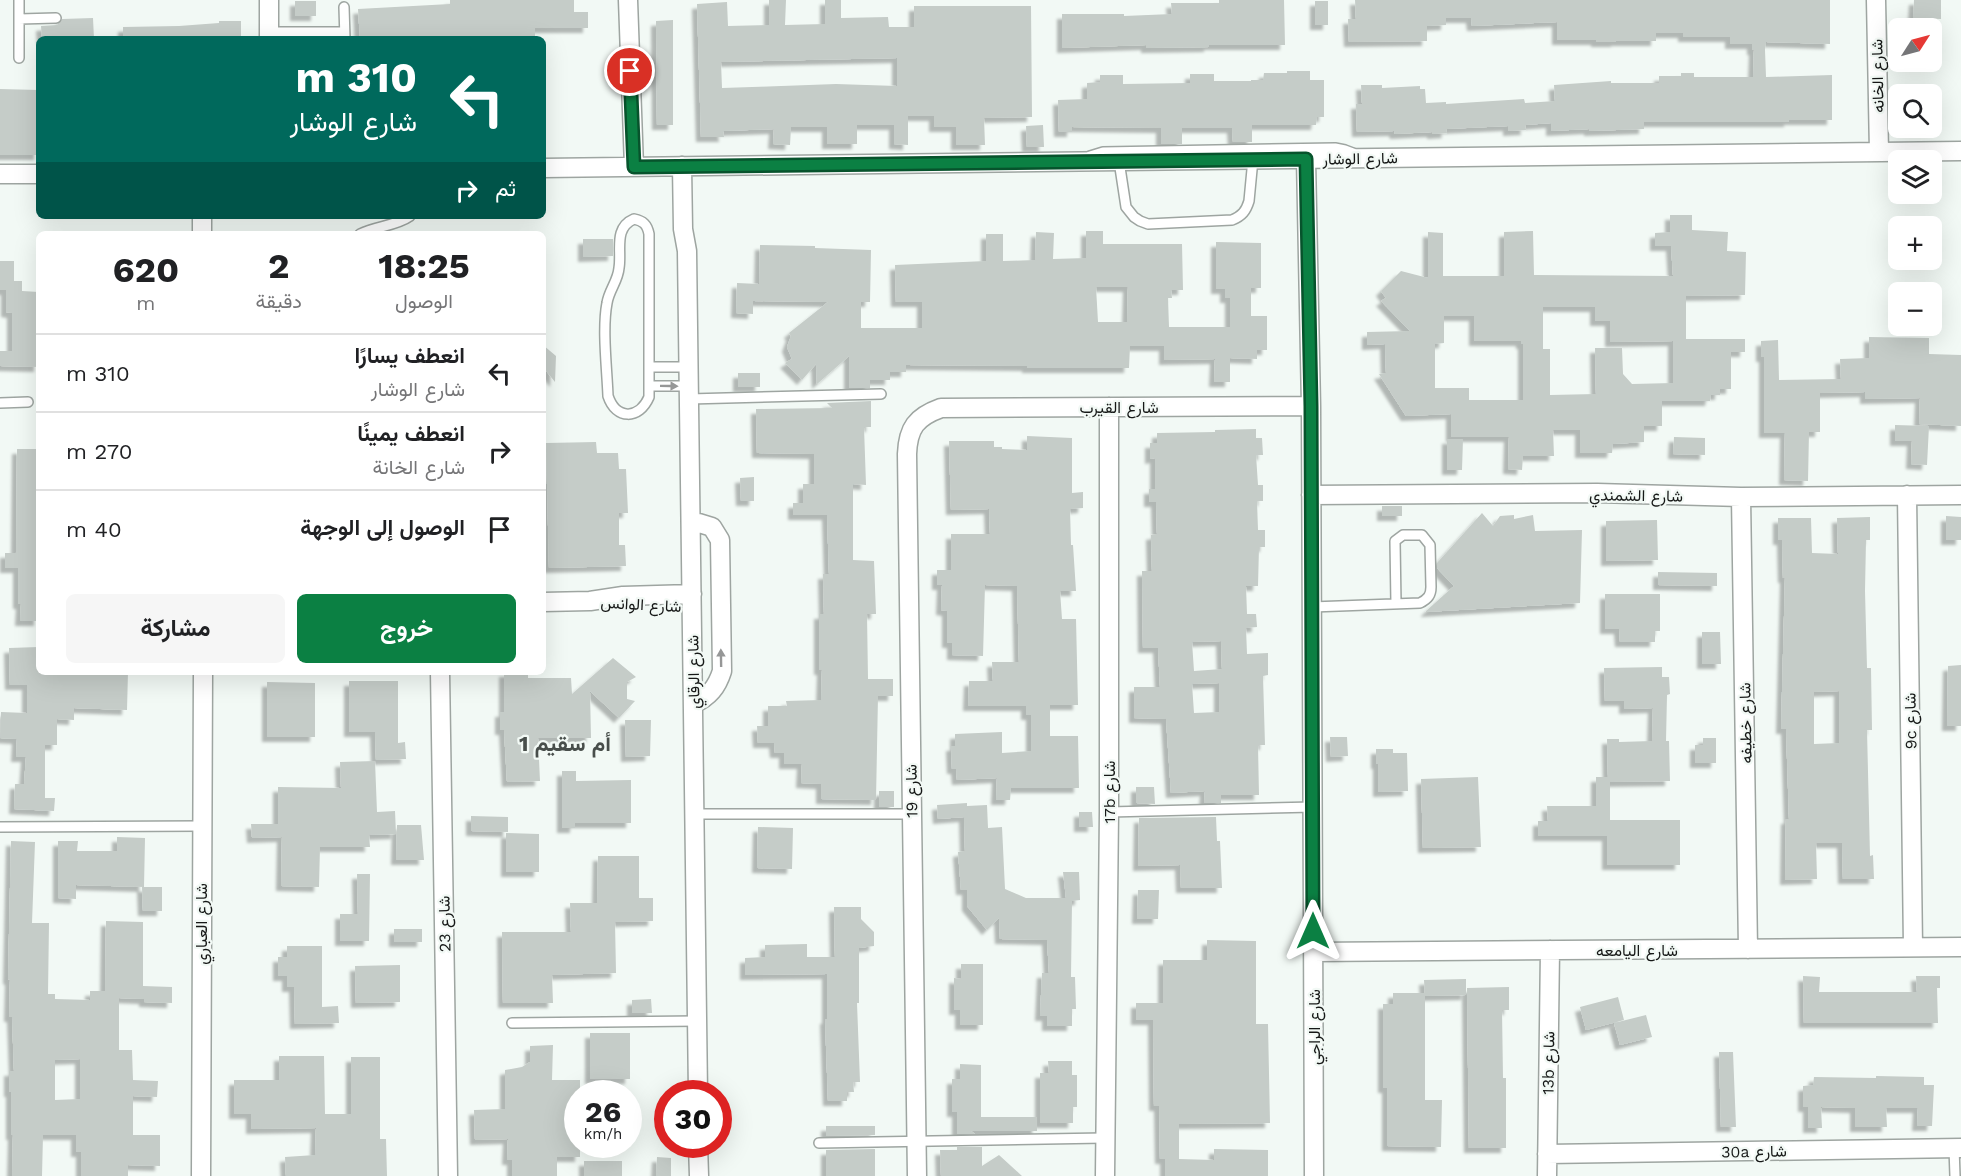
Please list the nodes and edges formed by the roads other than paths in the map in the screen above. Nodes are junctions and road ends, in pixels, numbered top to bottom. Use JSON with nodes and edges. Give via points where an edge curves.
{"nodes":[{"id":1,"x":20,"y":0,"type":"edge"},
{"id":2,"x":269,"y":0,"type":"edge"},
{"id":3,"x":628,"y":0,"type":"edge"},
{"id":4,"x":1876,"y":0,"type":"edge"},
{"id":5,"x":344,"y":7,"type":"dead end"},
{"id":6,"x":20,"y":18,"type":"junction"},
{"id":7,"x":56,"y":18,"type":"dead end"},
{"id":8,"x":269,"y":35,"type":"edge"},
{"id":9,"x":345,"y":35,"type":"edge"},
{"id":10,"x":20,"y":58,"type":"dead end"},
{"id":11,"x":1961,"y":151,"type":"edge"},
{"id":12,"x":1879,"y":152,"type":"junction"},
{"id":13,"x":1364,"y":158,"type":"junction"},
{"id":14,"x":1253,"y":159,"type":"junction"},
{"id":15,"x":1306,"y":159,"type":"junction"},
{"id":16,"x":1119,"y":161,"type":"junction"},
{"id":17,"x":1083,"y":162,"type":"junction"},
{"id":18,"x":688,"y":166,"type":"junction"},
{"id":19,"x":634,"y":167,"type":"junction"},
{"id":20,"x":546,"y":168,"type":"edge"},
{"id":21,"x":0,"y":174,"type":"edge"},
{"id":22,"x":36,"y":174,"type":"edge"},
{"id":23,"x":406,"y":219,"type":"edge"},
{"id":24,"x":367,"y":231,"type":"edge"},
{"id":25,"x":649,"y":367,"type":"junction"},
{"id":26,"x":689,"y":367,"type":"junction"},
{"id":27,"x":649,"y":386,"type":"junction"},
{"id":28,"x":689,"y":393,"type":"junction"},
{"id":29,"x":881,"y":394,"type":"dead end"},
{"id":30,"x":28,"y":402,"type":"dead end"},
{"id":31,"x":0,"y":403,"type":"edge"},
{"id":32,"x":1311,"y":406,"type":"junction"},
{"id":33,"x":1108,"y":407,"type":"junction"},
{"id":34,"x":927,"y":413,"type":"joint"},
{"id":35,"x":1311,"y":495,"type":"junction"},
{"id":36,"x":1907,"y":495,"type":"junction"},
{"id":37,"x":1961,"y":495,"type":"edge"},
{"id":38,"x":1741,"y":497,"type":"junction"},
{"id":39,"x":691,"y":524,"type":"junction"},
{"id":40,"x":692,"y":600,"type":"junction"},
{"id":41,"x":546,"y":602,"type":"edge"},
{"id":42,"x":1396,"y":604,"type":"junction"},
{"id":43,"x":1312,"y":608,"type":"junction"},
{"id":44,"x":203,"y":675,"type":"edge"},
{"id":45,"x":440,"y":675,"type":"edge"},
{"id":46,"x":693,"y":704,"type":"junction"},
{"id":47,"x":1313,"y":807,"type":"junction"},
{"id":48,"x":1109,"y":812,"type":"junction"},
{"id":49,"x":694,"y":814,"type":"junction"},
{"id":50,"x":911,"y":814,"type":"junction"},
{"id":51,"x":201,"y":826,"type":"junction"},
{"id":52,"x":0,"y":827,"type":"edge"},
{"id":53,"x":1961,"y":947,"type":"edge"},
{"id":54,"x":1913,"y":948,"type":"junction"},
{"id":55,"x":1748,"y":949,"type":"junction"},
{"id":56,"x":1550,"y":950,"type":"junction"},
{"id":57,"x":1313,"y":952,"type":"junction"},
{"id":58,"x":697,"y":1021,"type":"junction"},
{"id":59,"x":512,"y":1023,"type":"dead end"},
{"id":60,"x":698,"y":1080,"type":"edge"},
{"id":61,"x":1104,"y":1138,"type":"junction"},
{"id":62,"x":917,"y":1141,"type":"junction"},
{"id":63,"x":819,"y":1143,"type":"dead end"},
{"id":64,"x":1958,"y":1148,"type":"edge"},
{"id":65,"x":1547,"y":1154,"type":"junction"},
{"id":66,"x":698,"y":1158,"type":"edge"},
{"id":67,"x":201,"y":1176,"type":"edge"},
{"id":68,"x":448,"y":1176,"type":"edge"},
{"id":69,"x":699,"y":1176,"type":"edge"},
{"id":70,"x":917,"y":1176,"type":"edge"},
{"id":71,"x":1105,"y":1176,"type":"edge"},
{"id":72,"x":1314,"y":1176,"type":"edge"},
{"id":73,"x":1547,"y":1176,"type":"edge"},
{"id":74,"x":1954,"y":1176,"type":"edge"}],
"edges":[{"from":1,"to":6,"type":"lane"},
{"from":2,"to":8,"type":"street"},
{"from":3,"to":19,"type":"street"},
{"from":4,"to":12,"type":"street","name":"شارع الخانه"},
{"from":5,"to":9,"type":"lane"},
{"from":6,"to":7,"type":"lane"},
{"from":6,"to":10,"type":"lane"},
{"from":8,"to":9,"type":"lane"},
{"from":11,"to":12,"type":"street","name":"شارع الوشار"},
{"from":12,"to":13,"type":"street","name":"شارع الوشار"},
{"from":13,"to":15,"type":"street","name":"شارع الوشار"},
{"from":13,"to":17,"type":"lane","via":[[1335,148],[1103,152]]},
{"from":14,"to":15,"type":"street","name":"شارع الوشار"},
{"from":14,"to":16,"type":"street","name":"شارع الوشار"},
{"from":14,"to":16,"type":"lane","via":[[1249,201],[1240,216],[1232,220],[1148,224],[1134,217],[1126,207]]},
{"from":15,"to":32,"type":"street","name":"شارع الراجي"},
{"from":16,"to":17,"type":"street","name":"شارع الوشار"},
{"from":17,"to":18,"type":"street","name":"شارع الوشار"},
{"from":18,"to":19,"type":"street","name":"شارع الوشار"},
{"from":18,"to":26,"type":"street","name":"شارع الرقاي"},
{"from":19,"to":20,"type":"street","name":"شارع الوشار"},
{"from":21,"to":22,"type":"street"},
{"from":23,"to":24,"type":"lane"},
{"from":25,"to":26,"type":"lane"},
{"from":25,"to":27,"type":"lane"},
{"from":25,"to":27,"type":"lane","via":[[649,234],[641,220],[633,219],[622,228],[619,273],[607,301],[611,405],[618,412],[637,412],[645,406]]},
{"from":26,"to":28,"type":"street","name":"شارع الرقاي"},
{"from":27,"to":28,"type":"lane","one_way":true},
{"from":28,"to":29,"type":"lane"},
{"from":28,"to":39,"type":"street","name":"شارع الرقاي"},
{"from":30,"to":31,"type":"lane"},
{"from":32,"to":33,"type":"street","name":"شارع القيرب"},
{"from":32,"to":35,"type":"street","name":"شارع الراجي"},
{"from":33,"to":34,"type":"street","name":"شارع القيرب","via":[[941,408]]},
{"from":33,"to":48,"type":"street","name":"17b شارع"},
{"from":34,"to":50,"type":"street","name":"شارع 19","via":[[911,430],[907,454]]},
{"from":35,"to":38,"type":"street","name":"شارع الشمندي","via":[[1597,493]]},
{"from":35,"to":43,"type":"street","name":"شارع الراجي"},
{"from":36,"to":37,"type":"street","name":"شارع الشمندي"},
{"from":36,"to":38,"type":"street","name":"شارع الشمندي"},
{"from":36,"to":54,"type":"street","name":"9c شارع"},
{"from":38,"to":55,"type":"street","name":"شارع خطيفه"},
{"from":39,"to":40,"type":"street","name":"شارع الرقاي"},
{"from":46,"to":39,"type":"street","one_way":true,"via":[[709,695],[722,671],[719,536],[706,524]]},
{"from":40,"to":41,"type":"street","name":"شارع الوانس","via":[[612,605]]},
{"from":40,"to":46,"type":"street","name":"شارع الرقاي"},
{"from":42,"to":42,"type":"lane","via":[[1420,603],[1431,592],[1430,545],[1422,535],[1403,535],[1395,541]]},
{"from":42,"to":43,"type":"lane"},
{"from":43,"to":47,"type":"street","name":"شارع الراجي"},
{"from":44,"to":51,"type":"street","name":"شارع العباري"},
{"from":45,"to":68,"type":"street","name":"شارع 23"},
{"from":46,"to":49,"type":"street","name":"شارع الرقاي"},
{"from":47,"to":48,"type":"lane"},
{"from":47,"to":57,"type":"street","name":"شارع الراجي"},
{"from":48,"to":61,"type":"street","name":"17b شارع"},
{"from":49,"to":50,"type":"lane"},
{"from":49,"to":58,"type":"street","name":"شارع الرقاي"},
{"from":50,"to":62,"type":"street","name":"شارع 19"},
{"from":51,"to":52,"type":"lane"},
{"from":51,"to":67,"type":"street","name":"شارع العباري"},
{"from":53,"to":54,"type":"street","name":"شارع اليامعه"},
{"from":54,"to":55,"type":"street","name":"شارع اليامعه"},
{"from":55,"to":56,"type":"street","name":"شارع اليامعه"},
{"from":56,"to":57,"type":"street","name":"شارع اليامعه"},
{"from":56,"to":65,"type":"street","name":"13b شارع"},
{"from":57,"to":72,"type":"street","name":"شارع الراجي"},
{"from":58,"to":59,"type":"lane"},
{"from":58,"to":60,"type":"street","name":"شارع الرقاي"},
{"from":61,"to":62,"type":"lane"},
{"from":61,"to":71,"type":"street","name":"17b شارع"},
{"from":62,"to":63,"type":"lane"},
{"from":62,"to":70,"type":"street","name":"شارع 19"},
{"from":64,"to":65,"type":"street","name":"30a شارع"},
{"from":64,"to":74,"type":"lane"},
{"from":65,"to":73,"type":"street","name":"13b شارع"},
{"from":66,"to":69,"type":"street"}]}
